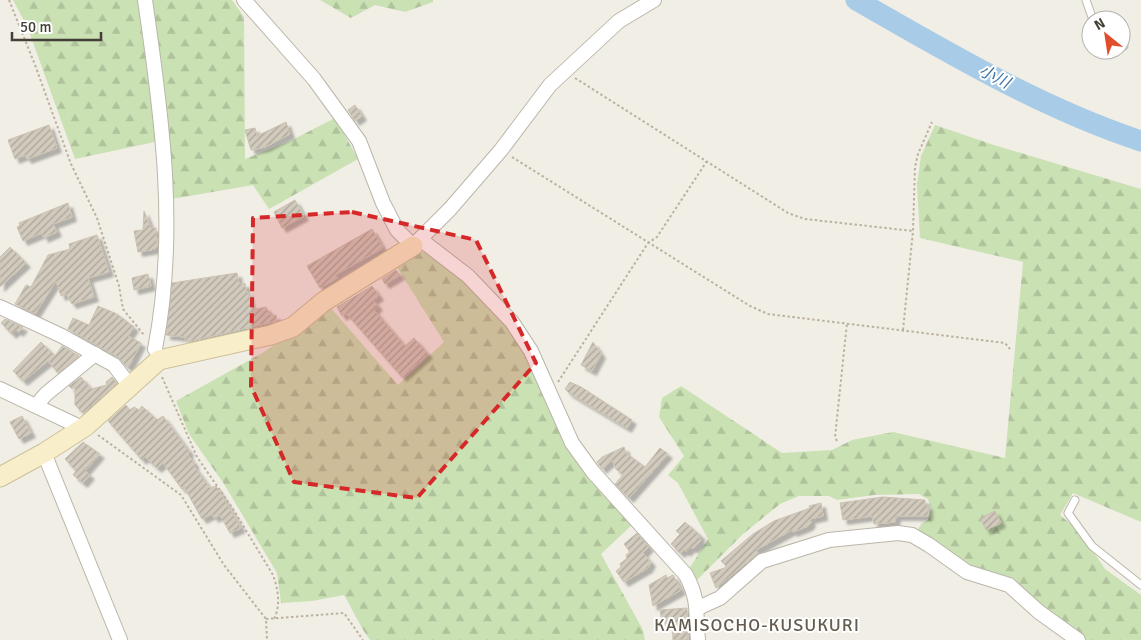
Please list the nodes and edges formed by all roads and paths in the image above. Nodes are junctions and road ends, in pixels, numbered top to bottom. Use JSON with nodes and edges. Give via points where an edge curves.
{"nodes":[{"id":1,"x":9,"y":0,"type":"edge"},
{"id":2,"x":145,"y":0,"type":"edge"},
{"id":3,"x":244,"y":0,"type":"edge"},
{"id":4,"x":654,"y":0,"type":"edge"},
{"id":5,"x":565,"y":72,"type":"junction"},
{"id":6,"x":932,"y":122,"type":"dead end"},
{"id":7,"x":500,"y":150,"type":"junction"},
{"id":8,"x":707,"y":161,"type":"junction"},
{"id":9,"x":913,"y":231,"type":"junction"},
{"id":10,"x":416,"y":242,"type":"junction"},
{"id":11,"x":648,"y":242,"type":"junction"},
{"id":12,"x":0,"y":307,"type":"edge"},
{"id":13,"x":847,"y":323,"type":"junction"},
{"id":14,"x":903,"y":330,"type":"junction"},
{"id":15,"x":1010,"y":349,"type":"dead end"},
{"id":16,"x":95,"y":354,"type":"junction"},
{"id":17,"x":155,"y":356,"type":"junction"},
{"id":18,"x":0,"y":383,"type":"edge"},
{"id":19,"x":130,"y":386,"type":"junction"},
{"id":20,"x":0,"y":389,"type":"edge"},
{"id":21,"x":550,"y":395,"type":"junction"},
{"id":22,"x":40,"y":401,"type":"junction"},
{"id":23,"x":80,"y":426,"type":"junction"},
{"id":24,"x":837,"y":440,"type":"dead end"},
{"id":25,"x":44,"y":453,"type":"junction"},
{"id":26,"x":0,"y":477,"type":"edge"},
{"id":27,"x":1075,"y":500,"type":"dead end"},
{"id":28,"x":1141,"y":585,"type":"edge"},
{"id":29,"x":698,"y":608,"type":"junction"},
{"id":30,"x":266,"y":619,"type":"junction"},
{"id":31,"x":274,"y":619,"type":"junction"},
{"id":32,"x":120,"y":640,"type":"edge"},
{"id":33,"x":267,"y":640,"type":"edge"},
{"id":34,"x":363,"y":640,"type":"edge"},
{"id":35,"x":698,"y":640,"type":"edge"},
{"id":36,"x":1078,"y":640,"type":"edge"}],
"edges":[{"from":1,"to":17,"type":"path","via":[[71,164],[98,218],[123,309]]},
{"from":2,"to":17,"type":"street","via":[[166,170],[166,270]]},
{"from":3,"to":10,"type":"street","via":[[314,79],[359,141],[397,230]]},
{"from":4,"to":5,"type":"street","via":[[619,21]]},
{"from":5,"to":7,"type":"street","via":[[550,85]]},
{"from":5,"to":8,"type":"path"},
{"from":6,"to":9,"type":"path","via":[[915,167]]},
{"from":7,"to":10,"type":"street","via":[[450,209]]},
{"from":7,"to":11,"type":"path"},
{"from":8,"to":9,"type":"path","via":[[788,212],[805,219]]},
{"from":8,"to":11,"type":"path","via":[[657,237]]},
{"from":9,"to":14,"type":"path"},
{"from":10,"to":17,"type":"street","via":[[323,302],[293,326],[271,335],[159,360]]},
{"from":10,"to":21,"type":"street","via":[[468,276],[512,322],[531,351]]},
{"from":11,"to":13,"type":"path","via":[[768,314]]},
{"from":11,"to":21,"type":"path"},
{"from":12,"to":16,"type":"street"},
{"from":13,"to":14,"type":"path"},
{"from":13,"to":24,"type":"path","via":[[837,408]]},
{"from":14,"to":15,"type":"path","via":[[1004,343]]},
{"from":16,"to":19,"type":"street","via":[[114,365]]},
{"from":16,"to":22,"type":"street"},
{"from":17,"to":19,"type":"street"},
{"from":17,"to":31,"type":"path","via":[[197,457],[273,575],[279,605]]},
{"from":18,"to":22,"type":"street"},
{"from":19,"to":23,"type":"street"},
{"from":20,"to":23,"type":"street"},
{"from":21,"to":29,"type":"street","via":[[572,443],[593,472],[686,575]]},
{"from":22,"to":23,"type":"street","via":[[62,411]]},
{"from":23,"to":25,"type":"street"},
{"from":23,"to":30,"type":"path","via":[[181,495],[224,566]]},
{"from":25,"to":26,"type":"street"},
{"from":25,"to":32,"type":"street"},
{"from":27,"to":28,"type":"lane","via":[[1068,513],[1092,546]]},
{"from":29,"to":35,"type":"street"},
{"from":29,"to":36,"type":"street","via":[[720,598],[762,561],[829,540],[898,533],[912,535],[967,572],[1009,585]]},
{"from":30,"to":31,"type":"path"},
{"from":30,"to":33,"type":"path"},
{"from":31,"to":34,"type":"path","via":[[344,613]]}]}
